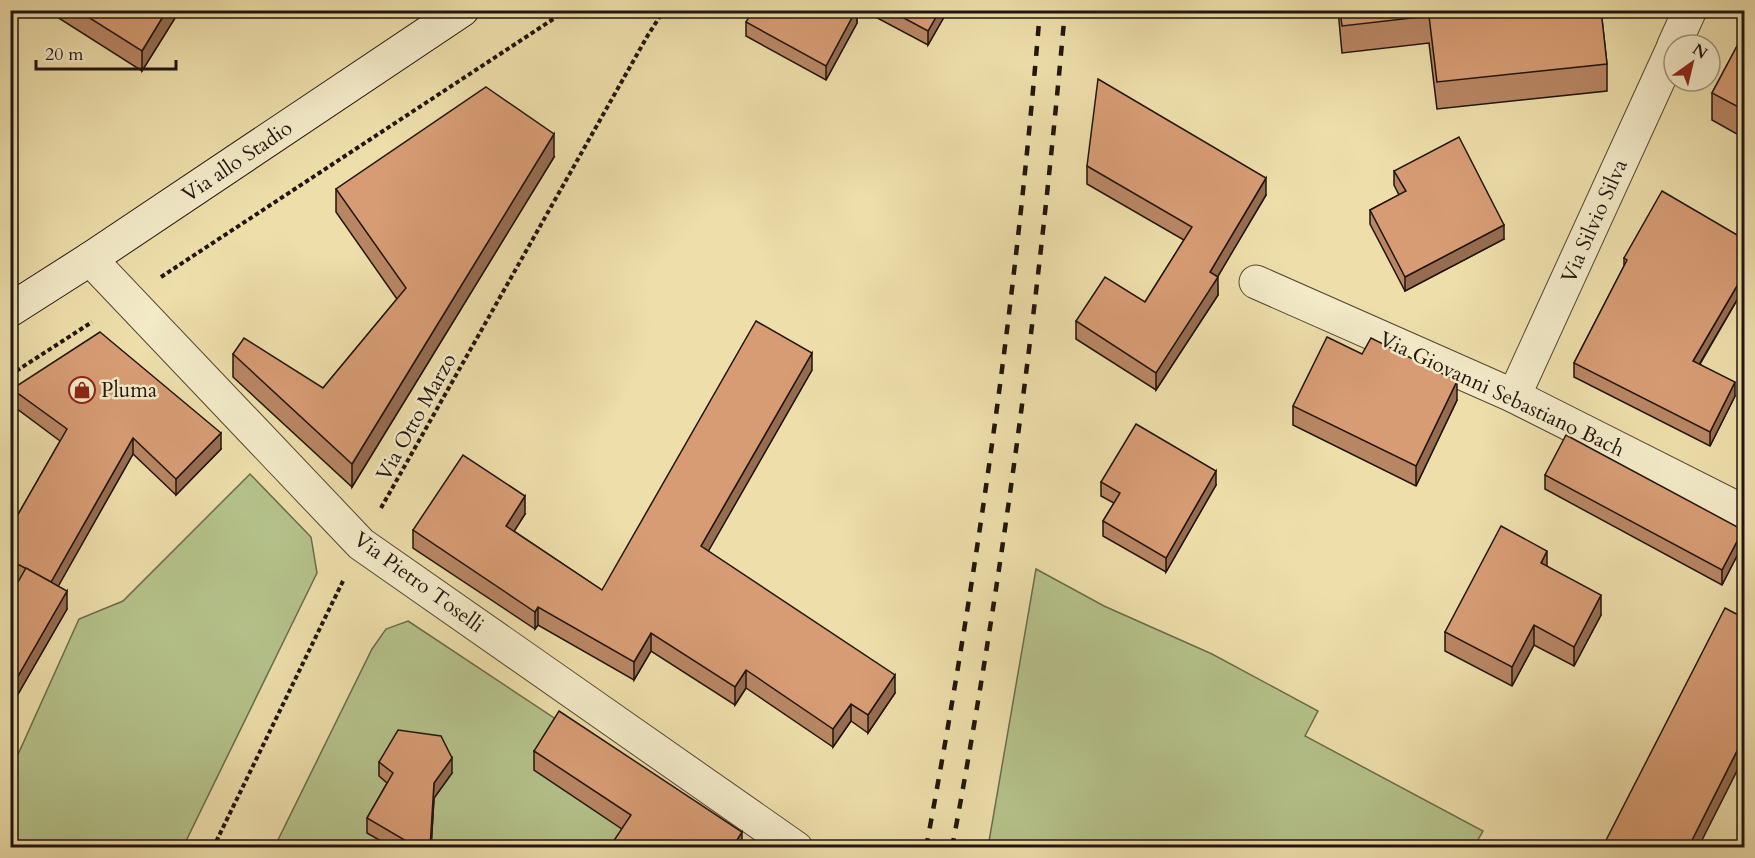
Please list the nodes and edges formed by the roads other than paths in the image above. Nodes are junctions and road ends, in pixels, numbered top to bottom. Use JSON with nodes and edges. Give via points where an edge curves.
{"nodes":[{"id":1,"x":462,"y":10,"type":"edge"},
{"id":2,"x":1690,"y":10,"type":"edge"},
{"id":3,"x":1680,"y":33,"type":"edge"},
{"id":4,"x":1662,"y":72,"type":"edge"},
{"id":5,"x":90,"y":259,"type":"junction"},
{"id":6,"x":1256,"y":282,"type":"dead end"},
{"id":7,"x":14,"y":303,"type":"edge"},
{"id":8,"x":1514,"y":396,"type":"junction"},
{"id":9,"x":1744,"y":512,"type":"edge"},
{"id":10,"x":796,"y":848,"type":"edge"}],
"edges":[{"from":1,"to":5,"type":"street","name":"Via allo Stadio"},
{"from":2,"to":3,"type":"street","name":"Via Silvio Silva"},
{"from":4,"to":8,"type":"street","name":"Via Silvio Silva"},
{"from":5,"to":7,"type":"street","name":"Via allo Stadio"},
{"from":5,"to":10,"type":"street","name":"Via Pietro Toselli","via":[[361,544]]},
{"from":6,"to":8,"type":"street","name":"Via Giovanni Sebastiano Bach"},
{"from":8,"to":9,"type":"street","name":"Via Giovanni Sebastiano Bach"}]}
